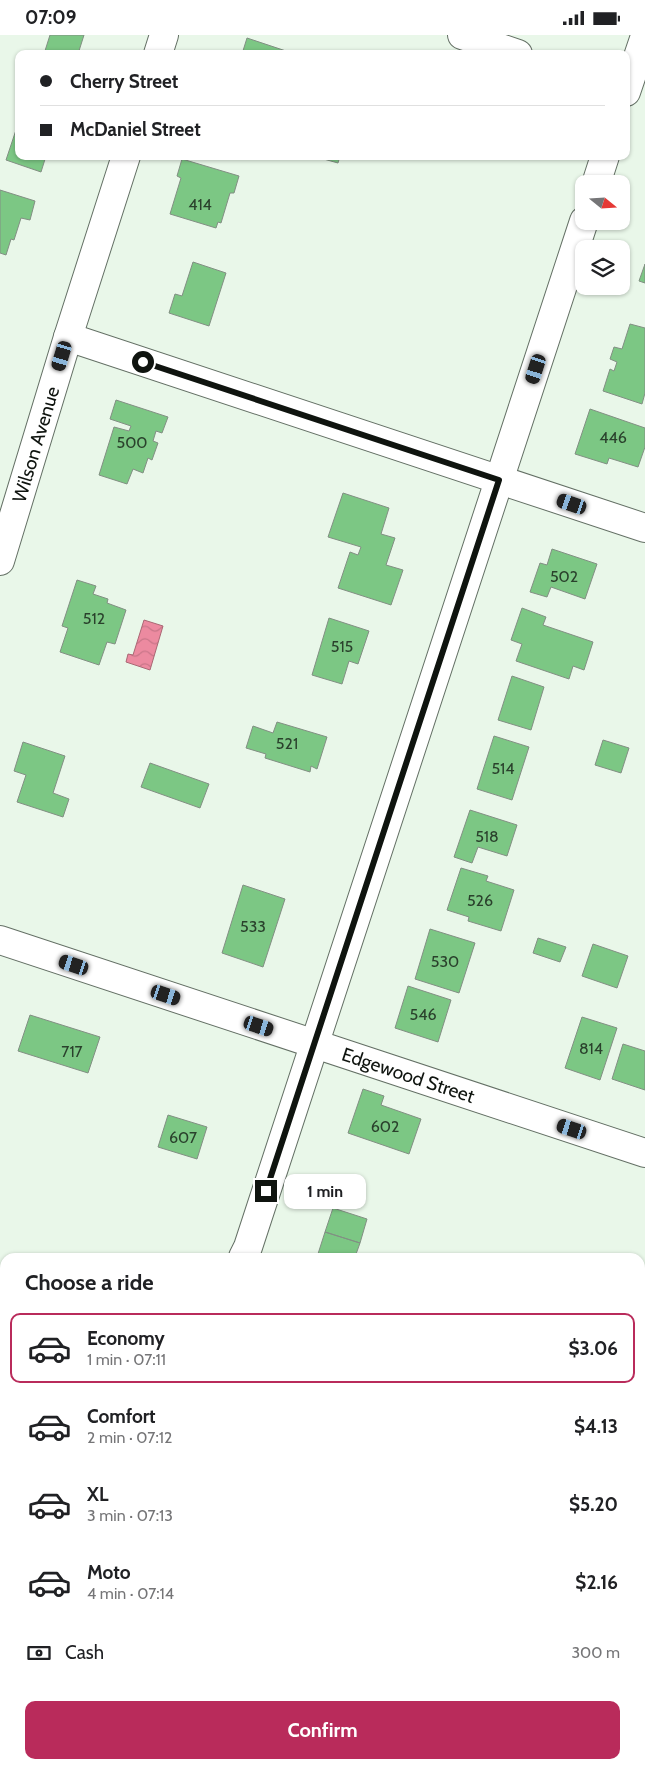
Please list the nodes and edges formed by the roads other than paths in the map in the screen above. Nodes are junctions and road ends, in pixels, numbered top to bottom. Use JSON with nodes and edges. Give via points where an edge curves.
{"nodes":[{"id":1,"x":164,"y":35,"type":"edge"},
{"id":2,"x":462,"y":35,"type":"edge"},
{"id":3,"x":645,"y":36,"type":"edge"},
{"id":4,"x":159,"y":50,"type":"edge"},
{"id":5,"x":506,"y":50,"type":"edge"},
{"id":6,"x":630,"y":79,"type":"edge"},
{"id":7,"x":125,"y":160,"type":"edge"},
{"id":8,"x":604,"y":160,"type":"edge"},
{"id":9,"x":599,"y":175,"type":"edge"},
{"id":10,"x":581,"y":230,"type":"edge"},
{"id":11,"x":68,"y":337,"type":"junction"},
{"id":12,"x":499,"y":480,"type":"junction"},
{"id":13,"x":645,"y":529,"type":"edge"},
{"id":14,"x":0,"y":561,"type":"edge"},
{"id":15,"x":0,"y":940,"type":"edge"},
{"id":16,"x":314,"y":1044,"type":"junction"},
{"id":17,"x":645,"y":1153,"type":"edge"},
{"id":18,"x":245,"y":1253,"type":"edge"}],
"edges":[{"from":1,"to":4,"type":"street"},
{"from":2,"to":5,"type":"street"},
{"from":3,"to":6,"type":"street"},
{"from":7,"to":11,"type":"street","name":"Wilson Avenue"},
{"from":8,"to":9,"type":"street"},
{"from":10,"to":12,"type":"street"},
{"from":11,"to":12,"type":"street"},
{"from":11,"to":14,"type":"street","name":"Wilson Avenue"},
{"from":12,"to":13,"type":"street"},
{"from":12,"to":16,"type":"street"},
{"from":15,"to":16,"type":"street","name":"Edgewood Street"},
{"from":16,"to":17,"type":"street","name":"Edgewood Street"},
{"from":16,"to":18,"type":"street"}]}
